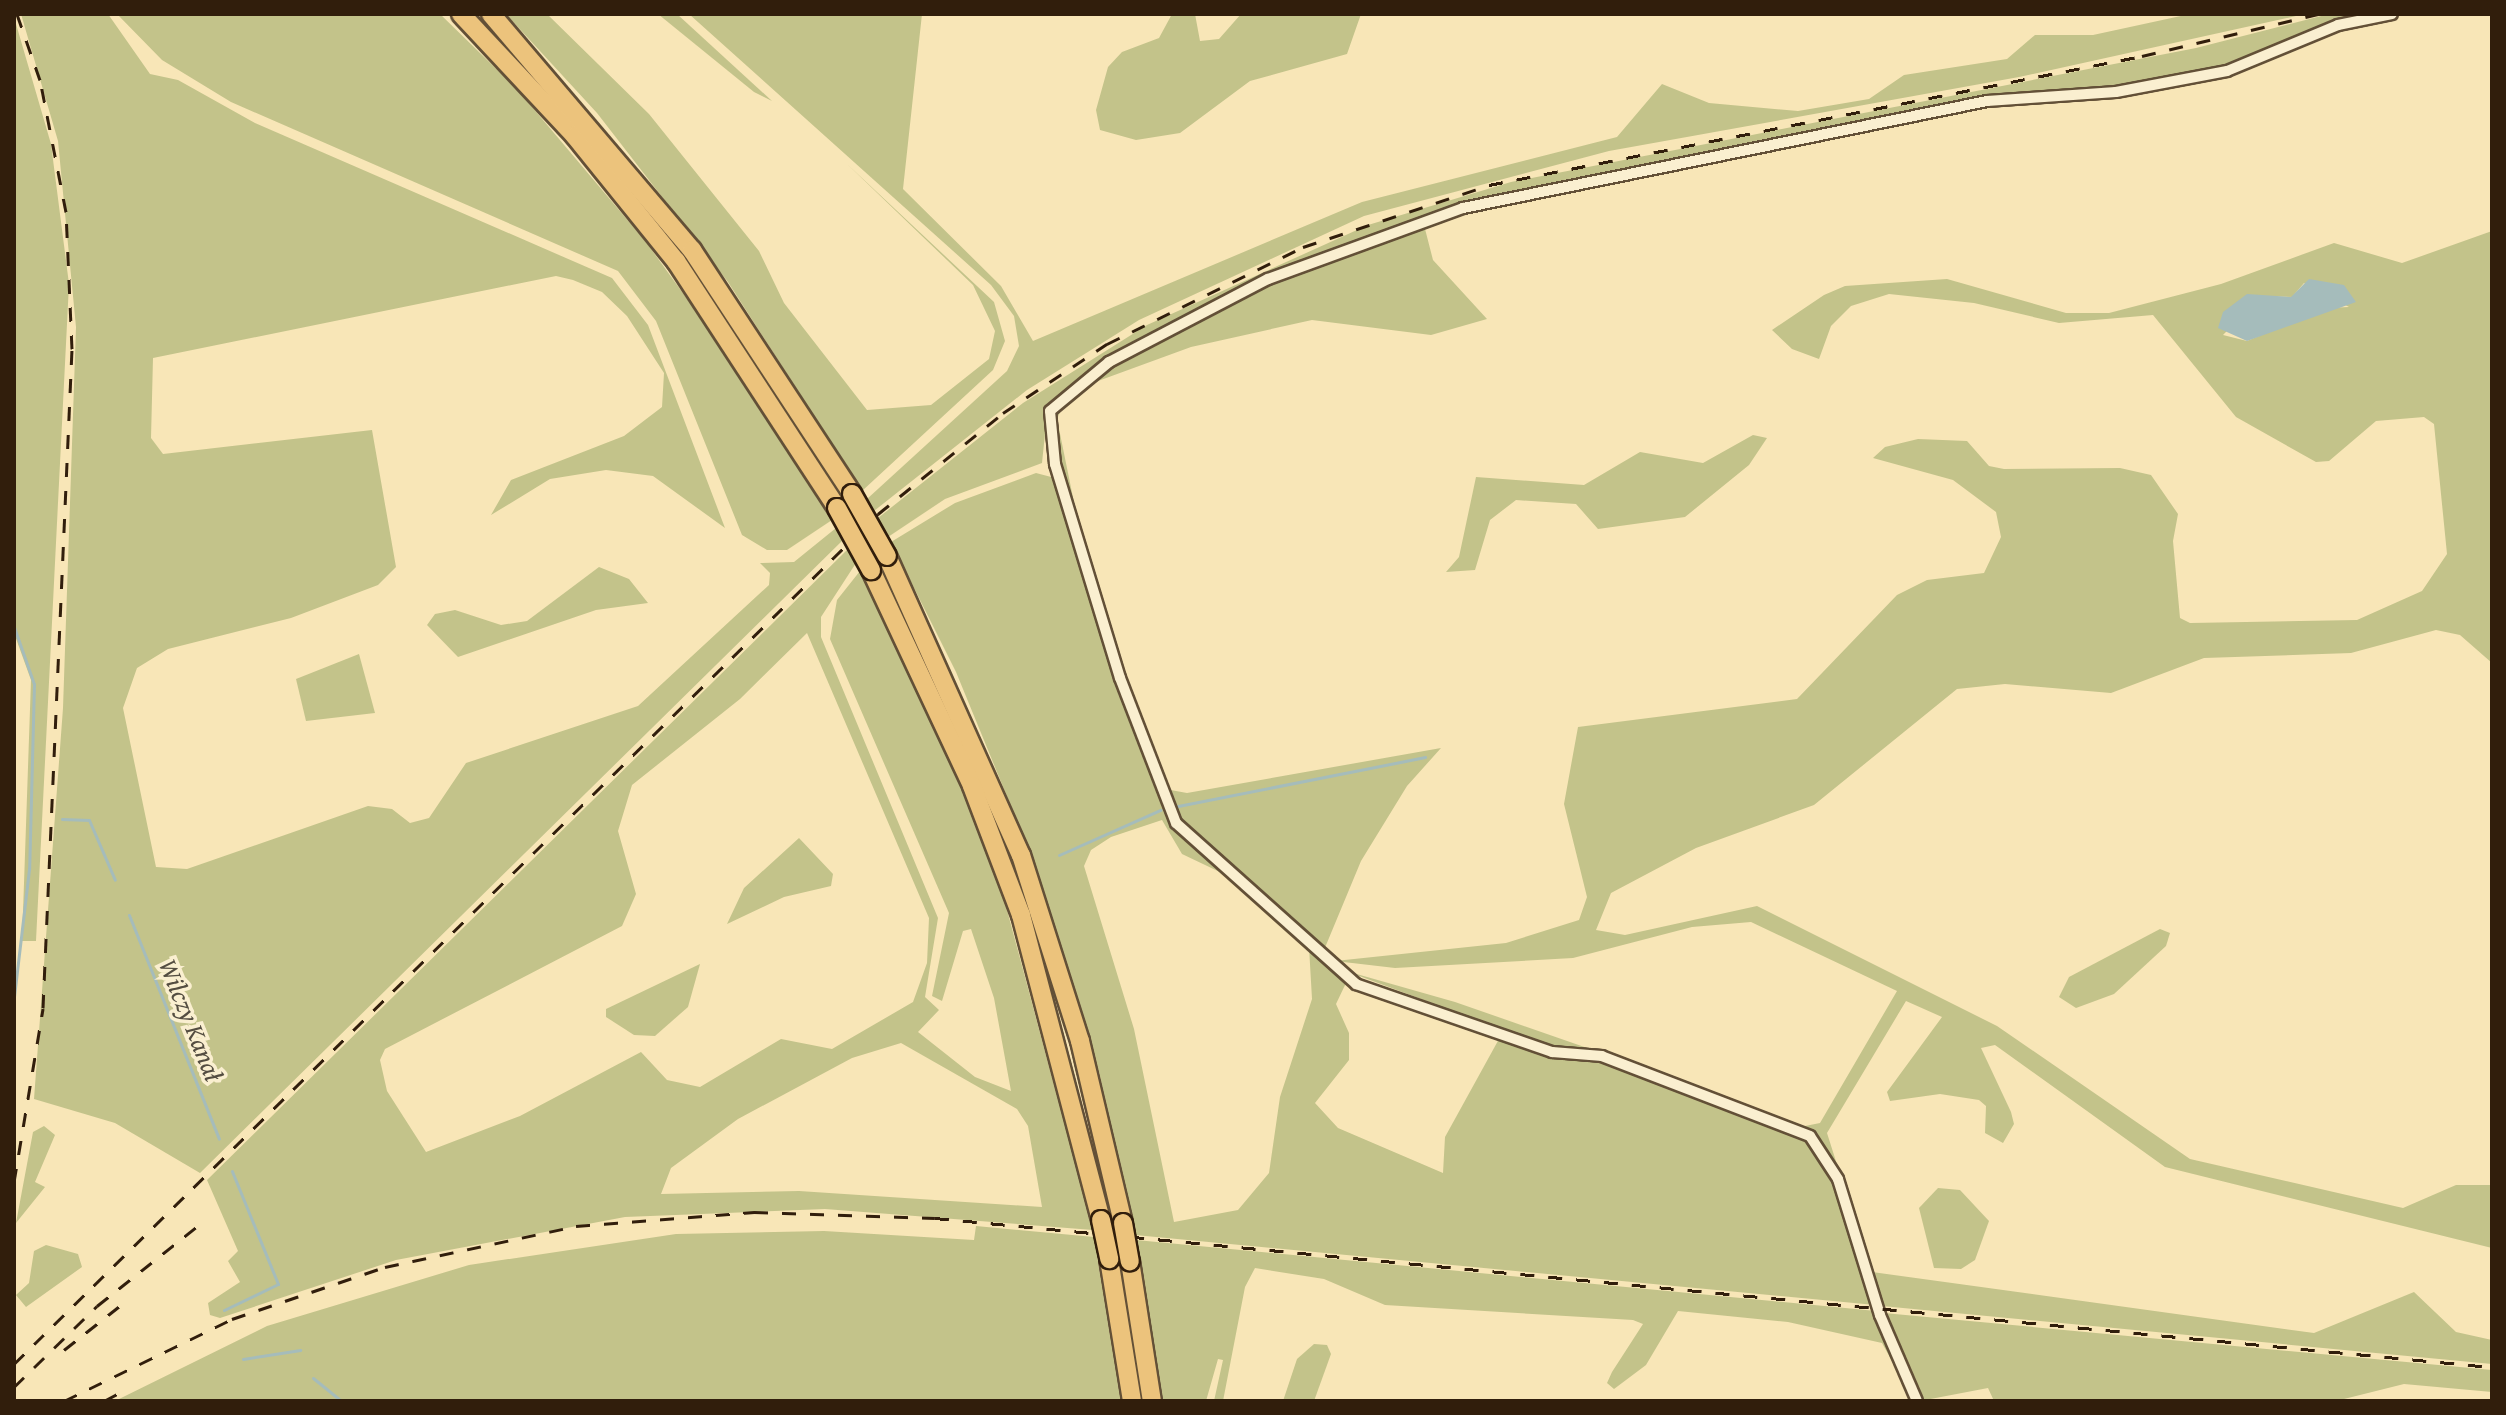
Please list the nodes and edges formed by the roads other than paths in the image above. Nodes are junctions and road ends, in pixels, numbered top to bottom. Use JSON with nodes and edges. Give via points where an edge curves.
{"nodes":[{"id":1,"x":450,"y":14,"type":"edge"},
{"id":2,"x":461,"y":14,"type":"edge"},
{"id":3,"x":491,"y":14,"type":"edge"},
{"id":4,"x":2392,"y":14,"type":"edge"},
{"id":5,"x":504,"y":58,"type":"junction"},
{"id":6,"x":1132,"y":1401,"type":"edge"},
{"id":7,"x":1152,"y":1401,"type":"edge"},
{"id":8,"x":1917,"y":1401,"type":"edge"}],
"edges":[{"from":1,"to":5,"type":"highway"},
{"from":2,"to":5,"type":"highway"},
{"from":3,"to":7,"type":"highway","bridge":true,"via":[[687,242],[887,556],[1021,855],[1080,1041],[1123,1223]]},
{"from":4,"to":8,"type":"street","via":[[2338,25],[2227,71],[2116,92],[1987,101],[1463,208],[1268,279],[1109,362],[1050,411],[1055,464],[1117,667],[1176,823],[1356,984],[1552,1052],[1602,1056],[1810,1136],[1838,1179],[1880,1315]]},
{"from":5,"to":6,"type":"highway","bridge":true,"via":[[676,261],[837,508],[871,570],[972,786],[1021,915],[1101,1220]]}]}
